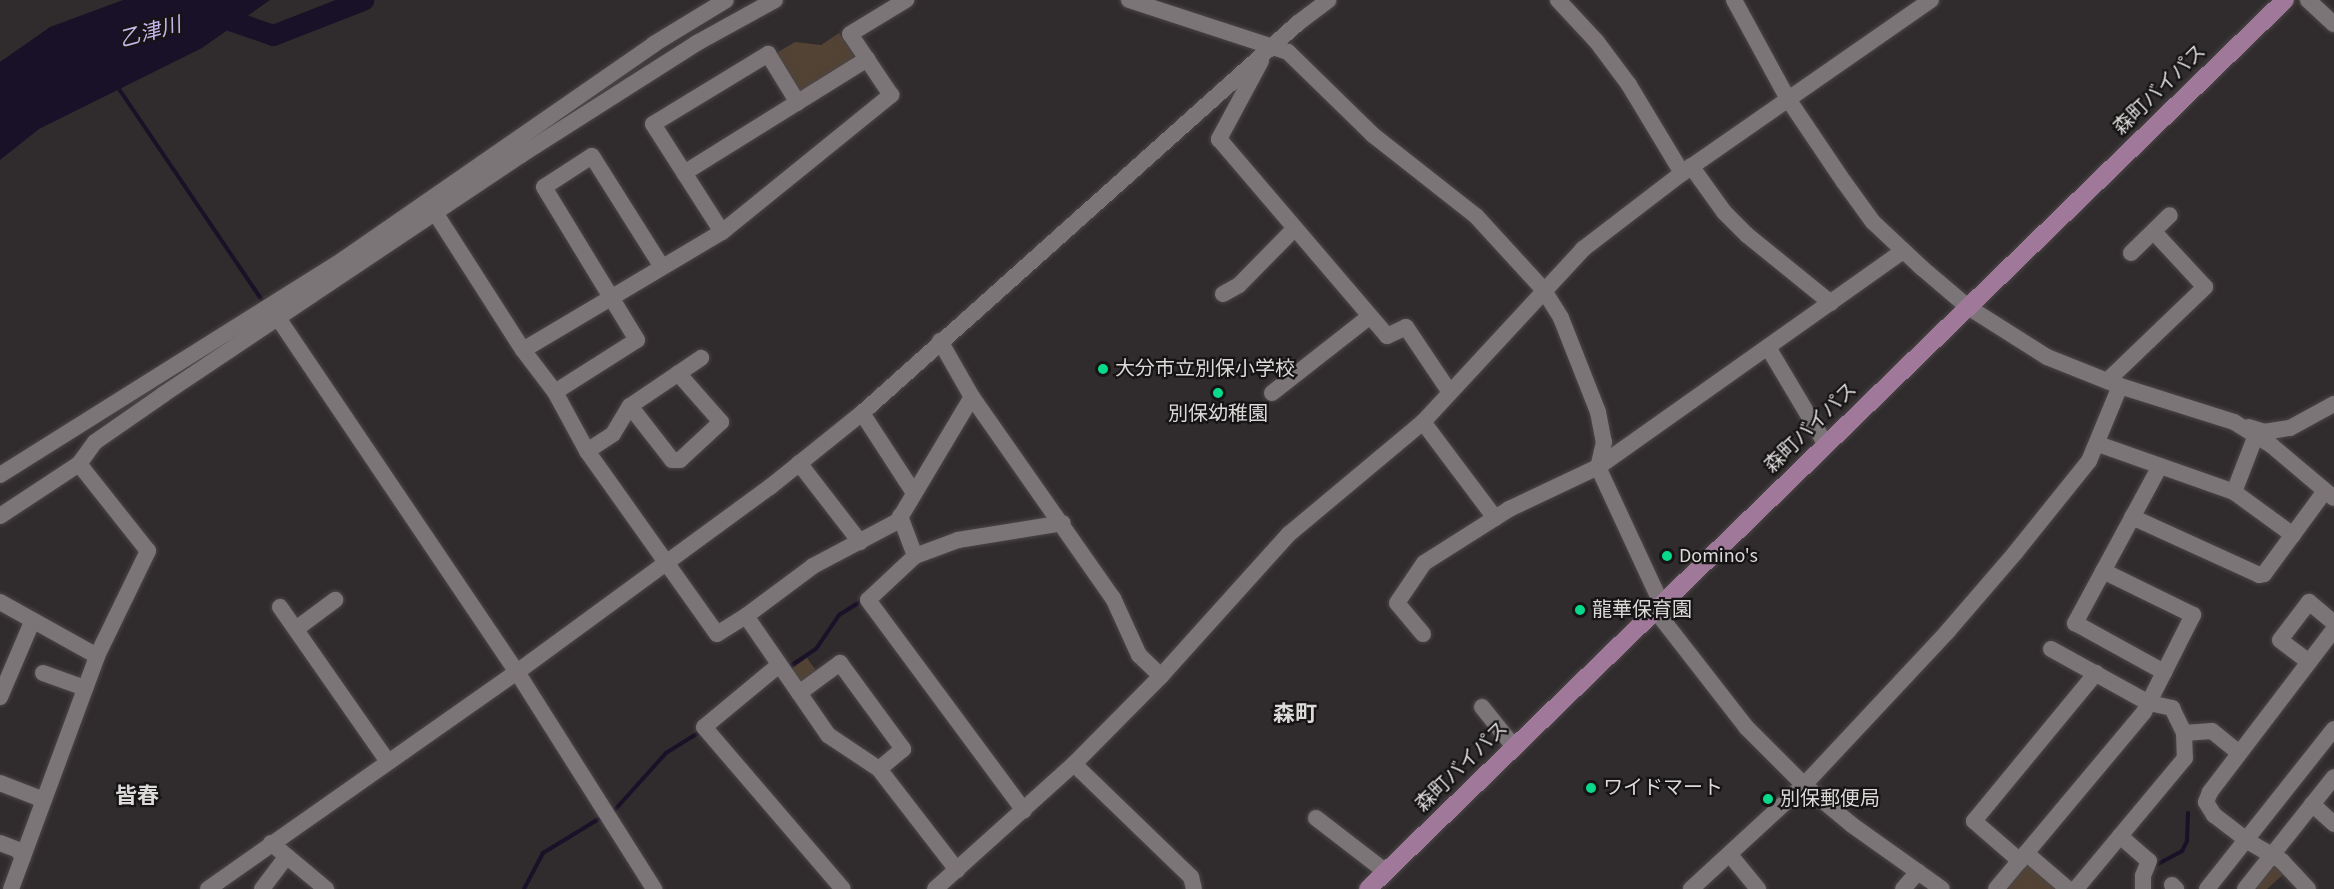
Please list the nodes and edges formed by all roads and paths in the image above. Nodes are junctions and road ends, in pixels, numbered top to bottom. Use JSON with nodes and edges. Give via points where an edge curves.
{"nodes":[{"id":1,"x":726,"y":0,"type":"edge"},
{"id":2,"x":775,"y":0,"type":"edge"},
{"id":3,"x":906,"y":0,"type":"edge"},
{"id":4,"x":1129,"y":0,"type":"edge"},
{"id":5,"x":1328,"y":0,"type":"edge"},
{"id":6,"x":1558,"y":0,"type":"edge"},
{"id":7,"x":1734,"y":0,"type":"edge"},
{"id":8,"x":1931,"y":0,"type":"edge"},
{"id":9,"x":2285,"y":0,"type":"edge"},
{"id":10,"x":2308,"y":0,"type":"edge"},
{"id":11,"x":2334,"y":24,"type":"edge"},
{"id":12,"x":1269,"y":50,"type":"junction"},
{"id":13,"x":867,"y":59,"type":"junction"},
{"id":14,"x":1788,"y":99,"type":"junction"},
{"id":15,"x":798,"y":102,"type":"junction"},
{"id":16,"x":1687,"y":170,"type":"junction"},
{"id":17,"x":684,"y":172,"type":"junction"},
{"id":18,"x":436,"y":214,"type":"junction"},
{"id":19,"x":2170,"y":215,"type":"dead end"},
{"id":20,"x":1293,"y":230,"type":"junction"},
{"id":21,"x":722,"y":232,"type":"junction"},
{"id":22,"x":2154,"y":232,"type":"junction"},
{"id":23,"x":1903,"y":251,"type":"junction"},
{"id":24,"x":2131,"y":253,"type":"dead end"},
{"id":25,"x":662,"y":267,"type":"junction"},
{"id":26,"x":1543,"y":289,"type":"junction"},
{"id":27,"x":1223,"y":294,"type":"dead end"},
{"id":28,"x":609,"y":299,"type":"junction"},
{"id":29,"x":1831,"y":303,"type":"junction"},
{"id":30,"x":1968,"y":307,"type":"junction"},
{"id":31,"x":1369,"y":317,"type":"junction"},
{"id":32,"x":278,"y":318,"type":"junction"},
{"id":33,"x":940,"y":341,"type":"junction"},
{"id":34,"x":1769,"y":349,"type":"junction"},
{"id":35,"x":523,"y":350,"type":"junction"},
{"id":36,"x":701,"y":358,"type":"dead end"},
{"id":37,"x":678,"y":373,"type":"junction"},
{"id":38,"x":2113,"y":383,"type":"junction"},
{"id":39,"x":1449,"y":391,"type":"junction"},
{"id":40,"x":555,"y":392,"type":"junction"},
{"id":41,"x":1272,"y":393,"type":"dead end"},
{"id":42,"x":164,"y":394,"type":"junction"},
{"id":43,"x":972,"y":397,"type":"junction"},
{"id":44,"x":2334,"y":404,"type":"edge"},
{"id":45,"x":110,"y":406,"type":"junction"},
{"id":46,"x":630,"y":406,"type":"junction"},
{"id":47,"x":862,"y":413,"type":"junction"},
{"id":48,"x":1423,"y":422,"type":"junction"},
{"id":49,"x":2234,"y":422,"type":"junction"},
{"id":50,"x":2256,"y":435,"type":"junction"},
{"id":51,"x":2098,"y":444,"type":"junction"},
{"id":52,"x":1826,"y":445,"type":"junction"},
{"id":53,"x":587,"y":451,"type":"junction"},
{"id":54,"x":799,"y":463,"type":"junction"},
{"id":55,"x":79,"y":464,"type":"junction"},
{"id":56,"x":2160,"y":466,"type":"junction"},
{"id":57,"x":1598,"y":467,"type":"junction"},
{"id":58,"x":0,"y":475,"type":"edge"},
{"id":59,"x":2234,"y":492,"type":"junction"},
{"id":60,"x":914,"y":493,"type":"junction"},
{"id":61,"x":2330,"y":494,"type":"edge"},
{"id":62,"x":0,"y":516,"type":"edge"},
{"id":63,"x":900,"y":516,"type":"junction"},
{"id":64,"x":2132,"y":517,"type":"junction"},
{"id":65,"x":1495,"y":518,"type":"junction"},
{"id":66,"x":1063,"y":523,"type":"junction"},
{"id":67,"x":2293,"y":535,"type":"junction"},
{"id":68,"x":860,"y":542,"type":"junction"},
{"id":69,"x":915,"y":556,"type":"junction"},
{"id":70,"x":666,"y":563,"type":"junction"},
{"id":71,"x":2103,"y":571,"type":"junction"},
{"id":72,"x":335,"y":600,"type":"dead end"},
{"id":73,"x":0,"y":603,"type":"edge"},
{"id":74,"x":280,"y":607,"type":"dead end"},
{"id":75,"x":1661,"y":612,"type":"junction"},
{"id":76,"x":746,"y":616,"type":"junction"},
{"id":77,"x":32,"y":622,"type":"junction"},
{"id":78,"x":2334,"y":623,"type":"edge"},
{"id":79,"x":296,"y":629,"type":"junction"},
{"id":80,"x":2334,"y":629,"type":"edge"},
{"id":81,"x":1423,"y":634,"type":"dead end"},
{"id":82,"x":2051,"y":649,"type":"dead end"},
{"id":83,"x":97,"y":656,"type":"junction"},
{"id":84,"x":2309,"y":662,"type":"junction"},
{"id":85,"x":779,"y":664,"type":"junction"},
{"id":86,"x":517,"y":672,"type":"junction"},
{"id":87,"x":2164,"y":672,"type":"junction"},
{"id":88,"x":43,"y":673,"type":"dead end"},
{"id":89,"x":2096,"y":673,"type":"junction"},
{"id":90,"x":1161,"y":676,"type":"junction"},
{"id":91,"x":86,"y":688,"type":"junction"},
{"id":92,"x":799,"y":693,"type":"junction"},
{"id":93,"x":0,"y":697,"type":"edge"},
{"id":94,"x":2149,"y":702,"type":"junction"},
{"id":95,"x":1482,"y":707,"type":"dead end"},
{"id":96,"x":2334,"y":729,"type":"edge"},
{"id":97,"x":2184,"y":733,"type":"junction"},
{"id":98,"x":1514,"y":747,"type":"junction"},
{"id":99,"x":2239,"y":753,"type":"junction"},
{"id":100,"x":388,"y":762,"type":"junction"},
{"id":101,"x":1074,"y":764,"type":"junction"},
{"id":102,"x":879,"y":769,"type":"junction"},
{"id":103,"x":2334,"y":777,"type":"edge"},
{"id":104,"x":0,"y":783,"type":"edge"},
{"id":105,"x":1804,"y":785,"type":"junction"},
{"id":106,"x":44,"y":800,"type":"junction"},
{"id":107,"x":2312,"y":804,"type":"junction"},
{"id":108,"x":1024,"y":811,"type":"junction"},
{"id":109,"x":1316,"y":818,"type":"dead end"},
{"id":110,"x":2334,"y":824,"type":"edge"},
{"id":111,"x":2120,"y":836,"type":"junction"},
{"id":112,"x":2247,"y":841,"type":"junction"},
{"id":113,"x":0,"y":843,"type":"edge"},
{"id":114,"x":271,"y":843,"type":"junction"},
{"id":115,"x":287,"y":856,"type":"junction"},
{"id":116,"x":1731,"y":856,"type":"junction"},
{"id":117,"x":2271,"y":856,"type":"junction"},
{"id":118,"x":2023,"y":857,"type":"junction"},
{"id":119,"x":23,"y":858,"type":"junction"},
{"id":120,"x":957,"y":870,"type":"junction"},
{"id":121,"x":1386,"y":872,"type":"junction"},
{"id":122,"x":1918,"y":872,"type":"junction"},
{"id":123,"x":12,"y":889,"type":"edge"},
{"id":124,"x":208,"y":889,"type":"edge"},
{"id":125,"x":262,"y":889,"type":"edge"},
{"id":126,"x":326,"y":889,"type":"edge"},
{"id":127,"x":654,"y":889,"type":"edge"},
{"id":128,"x":843,"y":889,"type":"edge"},
{"id":129,"x":935,"y":889,"type":"edge"},
{"id":130,"x":1194,"y":889,"type":"edge"},
{"id":131,"x":1368,"y":889,"type":"edge"},
{"id":132,"x":1691,"y":889,"type":"edge"},
{"id":133,"x":1758,"y":889,"type":"edge"},
{"id":134,"x":1903,"y":889,"type":"edge"},
{"id":135,"x":1942,"y":889,"type":"edge"},
{"id":136,"x":1996,"y":889,"type":"edge"},
{"id":137,"x":2068,"y":889,"type":"edge"},
{"id":138,"x":2076,"y":889,"type":"edge"},
{"id":139,"x":2143,"y":889,"type":"edge"},
{"id":140,"x":2207,"y":889,"type":"edge"},
{"id":141,"x":2245,"y":889,"type":"edge"},
{"id":142,"x":2308,"y":889,"type":"edge"}],
"edges":[{"from":1,"to":45,"type":"street","via":[[654,44],[428,204]]},
{"from":2,"to":18,"type":"street","via":[[607,99]]},
{"from":3,"to":13,"type":"street","via":[[850,34]]},
{"from":4,"to":12,"type":"street"},
{"from":5,"to":12,"type":"street"},
{"from":6,"to":16,"type":"street","via":[[1597,42]]},
{"from":7,"to":14,"type":"street"},
{"from":8,"to":14,"type":"street"},
{"from":9,"to":30,"type":"main road","name":"森町バイパス"},
{"from":10,"to":11,"type":"street"},
{"from":12,"to":20,"type":"street","via":[[1219,140]]},
{"from":12,"to":26,"type":"street","via":[[1288,52],[1412,169],[1476,216]]},
{"from":12,"to":33,"type":"street"},
{"from":13,"to":15,"type":"street"},
{"from":13,"to":21,"type":"street","via":[[891,95]]},
{"from":14,"to":16,"type":"street"},
{"from":14,"to":23,"type":"street","via":[[1873,222]]},
{"from":15,"to":17,"type":"street"},
{"from":15,"to":17,"type":"street","via":[[768,54],[652,124]]},
{"from":16,"to":26,"type":"street","via":[[1582,249]]},
{"from":16,"to":29,"type":"street","via":[[1747,235]]},
{"from":17,"to":21,"type":"street"},
{"from":18,"to":32,"type":"street"},
{"from":18,"to":35,"type":"street"},
{"from":19,"to":22,"type":"street"},
{"from":20,"to":27,"type":"street","via":[[1239,285]]},
{"from":20,"to":31,"type":"street"},
{"from":21,"to":25,"type":"street"},
{"from":22,"to":24,"type":"street"},
{"from":22,"to":38,"type":"street","via":[[2205,287]]},
{"from":23,"to":29,"type":"street"},
{"from":23,"to":30,"type":"street"},
{"from":25,"to":28,"type":"street"},
{"from":25,"to":28,"type":"street","via":[[592,156],[544,187]]},
{"from":26,"to":39,"type":"street"},
{"from":26,"to":57,"type":"street","via":[[1561,318],[1598,412],[1604,442]]},
{"from":28,"to":35,"type":"street"},
{"from":28,"to":40,"type":"street","via":[[637,340]]},
{"from":29,"to":34,"type":"street"},
{"from":30,"to":38,"type":"street","via":[[2048,357]]},
{"from":30,"to":52,"type":"main road","name":"森町バイパス"},
{"from":31,"to":39,"type":"street","via":[[1387,336],[1406,327]]},
{"from":31,"to":41,"type":"street"},
{"from":32,"to":42,"type":"street"},
{"from":32,"to":86,"type":"street"},
{"from":33,"to":43,"type":"street"},
{"from":33,"to":47,"type":"street"},
{"from":34,"to":52,"type":"street"},
{"from":34,"to":57,"type":"street"},
{"from":35,"to":40,"type":"street"},
{"from":36,"to":37,"type":"street"},
{"from":37,"to":46,"type":"street"},
{"from":37,"to":46,"type":"street","via":[[721,422],[680,460],[672,460]]},
{"from":38,"to":49,"type":"street"},
{"from":38,"to":51,"type":"street"},
{"from":39,"to":48,"type":"street"},
{"from":40,"to":53,"type":"street"},
{"from":42,"to":45,"type":"street"},
{"from":42,"to":55,"type":"street","via":[[95,442]]},
{"from":43,"to":60,"type":"street"},
{"from":43,"to":66,"type":"street"},
{"from":44,"to":49,"type":"street","via":[[2290,428],[2264,432]]},
{"from":45,"to":58,"type":"street"},
{"from":46,"to":53,"type":"street","via":[[613,434]]},
{"from":47,"to":54,"type":"street"},
{"from":47,"to":60,"type":"street"},
{"from":48,"to":65,"type":"street"},
{"from":48,"to":90,"type":"street","via":[[1289,534]]},
{"from":49,"to":50,"type":"street"},
{"from":50,"to":59,"type":"street"},
{"from":50,"to":61,"type":"street"},
{"from":51,"to":56,"type":"street"},
{"from":51,"to":105,"type":"street","via":[[2075,479],[1955,623]]},
{"from":52,"to":75,"type":"main road","name":"森町バイパス"},
{"from":53,"to":70,"type":"street"},
{"from":54,"to":68,"type":"street"},
{"from":54,"to":70,"type":"street"},
{"from":55,"to":62,"type":"street"},
{"from":55,"to":83,"type":"street","via":[[148,551]]},
{"from":56,"to":59,"type":"street"},
{"from":56,"to":64,"type":"street"},
{"from":57,"to":65,"type":"street"},
{"from":57,"to":75,"type":"street"},
{"from":59,"to":67,"type":"street"},
{"from":60,"to":63,"type":"street"},
{"from":61,"to":67,"type":"street"},
{"from":63,"to":68,"type":"street"},
{"from":63,"to":69,"type":"street"},
{"from":64,"to":67,"type":"street","via":[[2259,575]]},
{"from":64,"to":71,"type":"street"},
{"from":65,"to":81,"type":"street","via":[[1424,563],[1397,603]]},
{"from":66,"to":69,"type":"street","via":[[958,540]]},
{"from":66,"to":90,"type":"street","via":[[1113,598],[1139,654]]},
{"from":68,"to":76,"type":"street","via":[[813,566]]},
{"from":69,"to":108,"type":"street","via":[[868,600]]},
{"from":70,"to":76,"type":"street","via":[[717,634]]},
{"from":70,"to":86,"type":"street"},
{"from":71,"to":87,"type":"street","via":[[2075,623]]},
{"from":71,"to":87,"type":"street","via":[[2193,615]]},
{"from":72,"to":79,"type":"street"},
{"from":73,"to":77,"type":"street"},
{"from":74,"to":79,"type":"street"},
{"from":75,"to":98,"type":"main road","name":"森町バイパス"},
{"from":75,"to":105,"type":"street","via":[[1746,727]]},
{"from":76,"to":85,"type":"street"},
{"from":77,"to":83,"type":"street"},
{"from":77,"to":93,"type":"street"},
{"from":78,"to":84,"type":"street","via":[[2309,602],[2280,640]]},
{"from":79,"to":100,"type":"street"},
{"from":80,"to":84,"type":"street"},
{"from":82,"to":89,"type":"street"},
{"from":83,"to":91,"type":"street"},
{"from":84,"to":99,"type":"street"},
{"from":85,"to":92,"type":"street"},
{"from":85,"to":128,"type":"street","via":[[704,727]]},
{"from":86,"to":100,"type":"street"},
{"from":86,"to":127,"type":"street"},
{"from":87,"to":94,"type":"street"},
{"from":88,"to":91,"type":"street"},
{"from":89,"to":94,"type":"street"},
{"from":89,"to":118,"type":"street","via":[[1974,821]]},
{"from":90,"to":101,"type":"street"},
{"from":91,"to":106,"type":"street"},
{"from":92,"to":102,"type":"street","via":[[828,735]]},
{"from":92,"to":102,"type":"street","via":[[840,663],[903,749]]},
{"from":94,"to":97,"type":"street","via":[[2172,708]]},
{"from":94,"to":118,"type":"street"},
{"from":95,"to":98,"type":"street"},
{"from":96,"to":112,"type":"street"},
{"from":97,"to":99,"type":"street","via":[[2212,731]]},
{"from":97,"to":111,"type":"street","via":[[2185,758]]},
{"from":98,"to":121,"type":"main road","name":"森町バイパス"},
{"from":99,"to":112,"type":"street","via":[[2206,802],[2214,815]]},
{"from":100,"to":114,"type":"street"},
{"from":101,"to":108,"type":"street"},
{"from":101,"to":130,"type":"street","via":[[1191,877]]},
{"from":102,"to":120,"type":"street"},
{"from":103,"to":107,"type":"street"},
{"from":104,"to":106,"type":"street"},
{"from":105,"to":116,"type":"street"},
{"from":105,"to":122,"type":"street"},
{"from":106,"to":119,"type":"street"},
{"from":107,"to":110,"type":"street"},
{"from":107,"to":117,"type":"street"},
{"from":108,"to":120,"type":"street"},
{"from":109,"to":121,"type":"street"},
{"from":111,"to":138,"type":"street"},
{"from":111,"to":139,"type":"street","via":[[2149,861]]},
{"from":112,"to":117,"type":"street"},
{"from":112,"to":140,"type":"street"},
{"from":113,"to":119,"type":"street","via":[[18,849]]},
{"from":114,"to":115,"type":"street"},
{"from":114,"to":124,"type":"street"},
{"from":115,"to":125,"type":"street"},
{"from":115,"to":126,"type":"street"},
{"from":116,"to":132,"type":"street"},
{"from":116,"to":133,"type":"street"},
{"from":117,"to":141,"type":"street"},
{"from":117,"to":142,"type":"street","via":[[2282,861]]},
{"from":118,"to":136,"type":"street"},
{"from":118,"to":137,"type":"street"},
{"from":119,"to":123,"type":"street"},
{"from":120,"to":129,"type":"street"},
{"from":121,"to":131,"type":"main road","name":"森町バイパス"},
{"from":122,"to":134,"type":"street"},
{"from":122,"to":135,"type":"street"}]}
